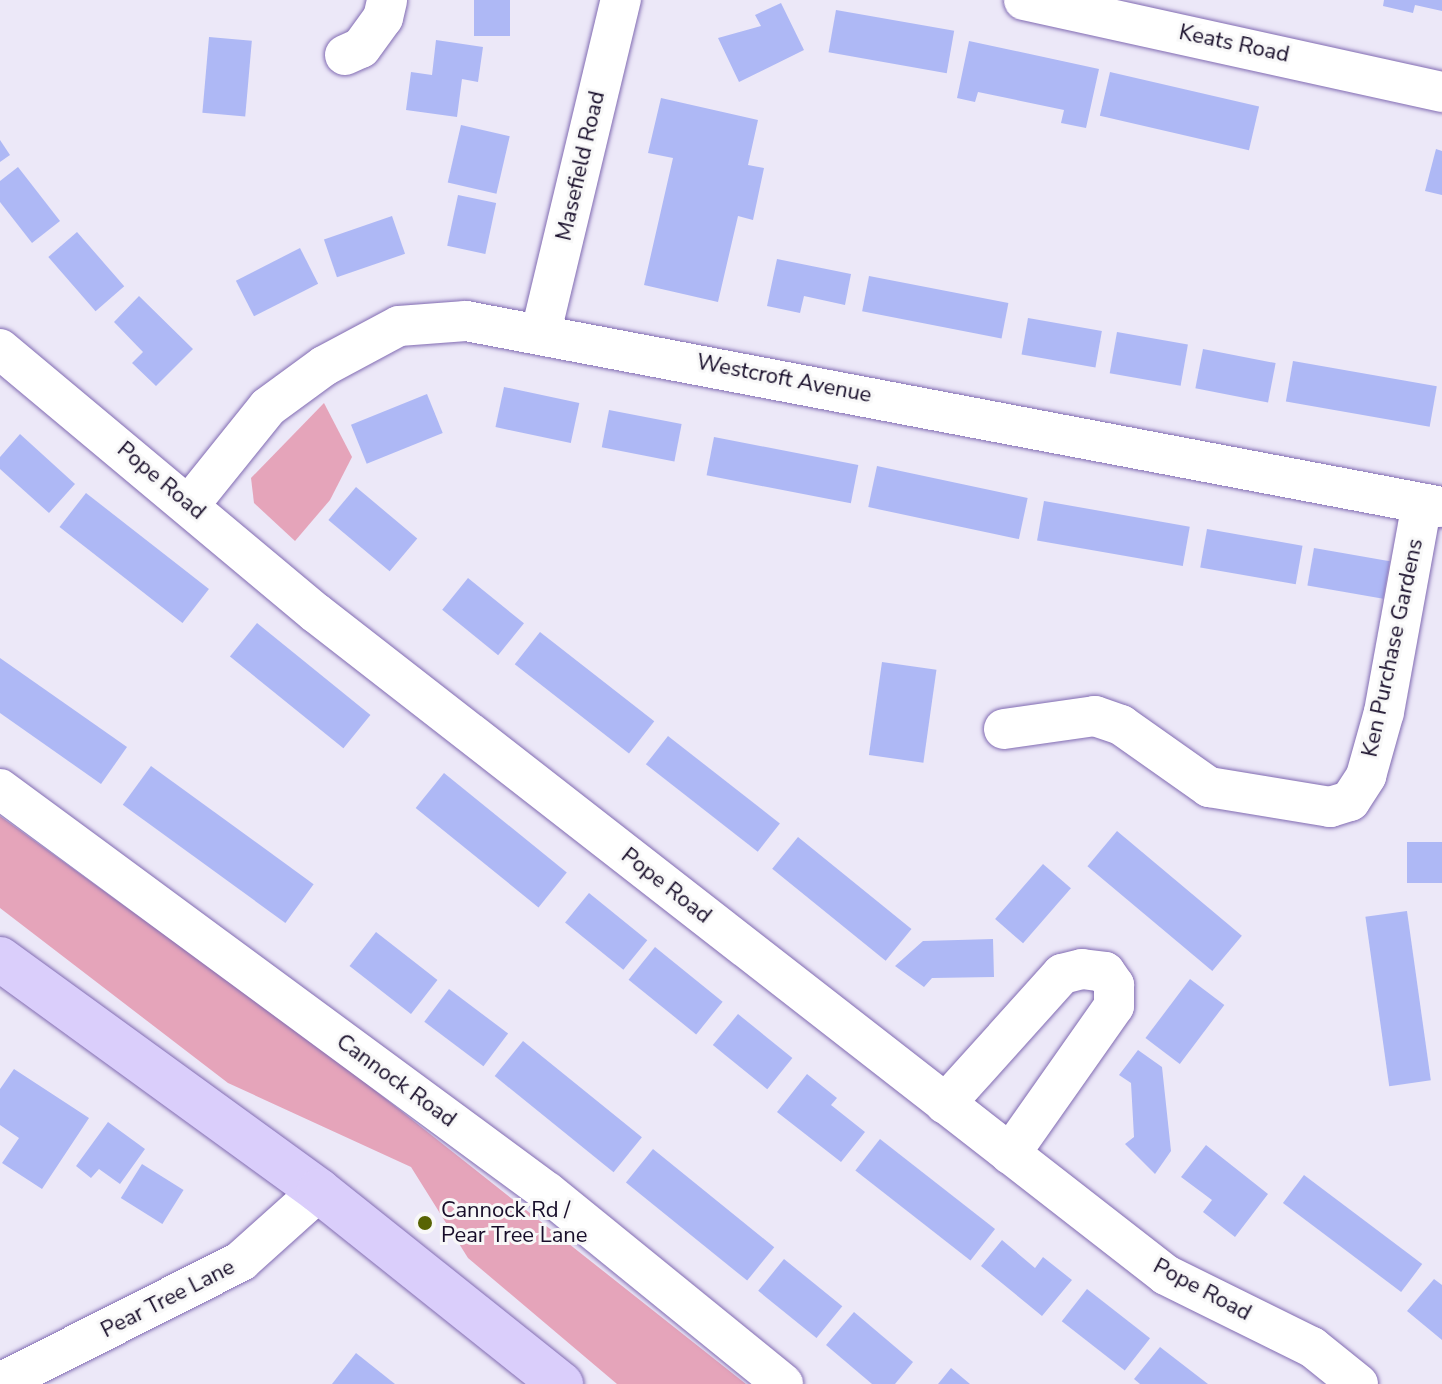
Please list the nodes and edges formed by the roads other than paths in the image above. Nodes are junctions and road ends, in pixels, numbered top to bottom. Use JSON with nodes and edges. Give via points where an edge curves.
{"nodes":[{"id":1,"x":387,"y":0,"type":"edge"},
{"id":2,"x":621,"y":0,"type":"edge"},
{"id":3,"x":1024,"y":0,"type":"edge"},
{"id":4,"x":345,"y":55,"type":"dead end"},
{"id":5,"x":1442,"y":92,"type":"edge"},
{"id":6,"x":541,"y":332,"type":"junction"},
{"id":7,"x":0,"y":349,"type":"edge"},
{"id":8,"x":190,"y":504,"type":"junction"},
{"id":9,"x":1432,"y":505,"type":"edge"},
{"id":10,"x":1004,"y":729,"type":"dead end"},
{"id":11,"x":0,"y":789,"type":"edge"},
{"id":12,"x":0,"y":959,"type":"edge"},
{"id":13,"x":945,"y":1104,"type":"junction"},
{"id":14,"x":1010,"y":1154,"type":"junction"},
{"id":15,"x":319,"y":1191,"type":"junction"},
{"id":16,"x":0,"y":1383,"type":"edge"},
{"id":17,"x":561,"y":1384,"type":"edge"},
{"id":18,"x":783,"y":1384,"type":"edge"},
{"id":19,"x":1358,"y":1384,"type":"edge"}],
"edges":[{"from":1,"to":4,"type":"street","via":[[383,18],[361,48]]},
{"from":2,"to":6,"type":"street","name":"Masefield Road"},
{"from":3,"to":5,"type":"street","name":"Keats Road"},
{"from":6,"to":8,"type":"street","name":"Westcroft Avenue","via":[[466,321],[399,326],[324,366],[268,407]]},
{"from":6,"to":9,"type":"street","name":"Westcroft Avenue"},
{"from":7,"to":8,"type":"street","name":"Pope Road"},
{"from":8,"to":13,"type":"street","name":"Pope Road","via":[[316,613]]},
{"from":9,"to":10,"type":"street","name":"Ken Purchase Gardens","via":[[1384,712],[1366,776],[1350,801],[1330,807],[1209,787],[1121,725],[1095,716]]},
{"from":11,"to":18,"type":"street","name":"Cannock Road","via":[[547,1192]]},
{"from":12,"to":15,"type":"highway"},
{"from":13,"to":14,"type":"street","name":"Pope Road"},
{"from":13,"to":14,"type":"street","via":[[1062,974],[1082,969],[1105,972],[1114,985],[1114,1006]]},
{"from":14,"to":19,"type":"street","name":"Pope Road","via":[[1166,1275],[1312,1347]]},
{"from":15,"to":16,"type":"street","name":"Pear Tree Lane","via":[[241,1261]]},
{"from":15,"to":17,"type":"highway"}]}
